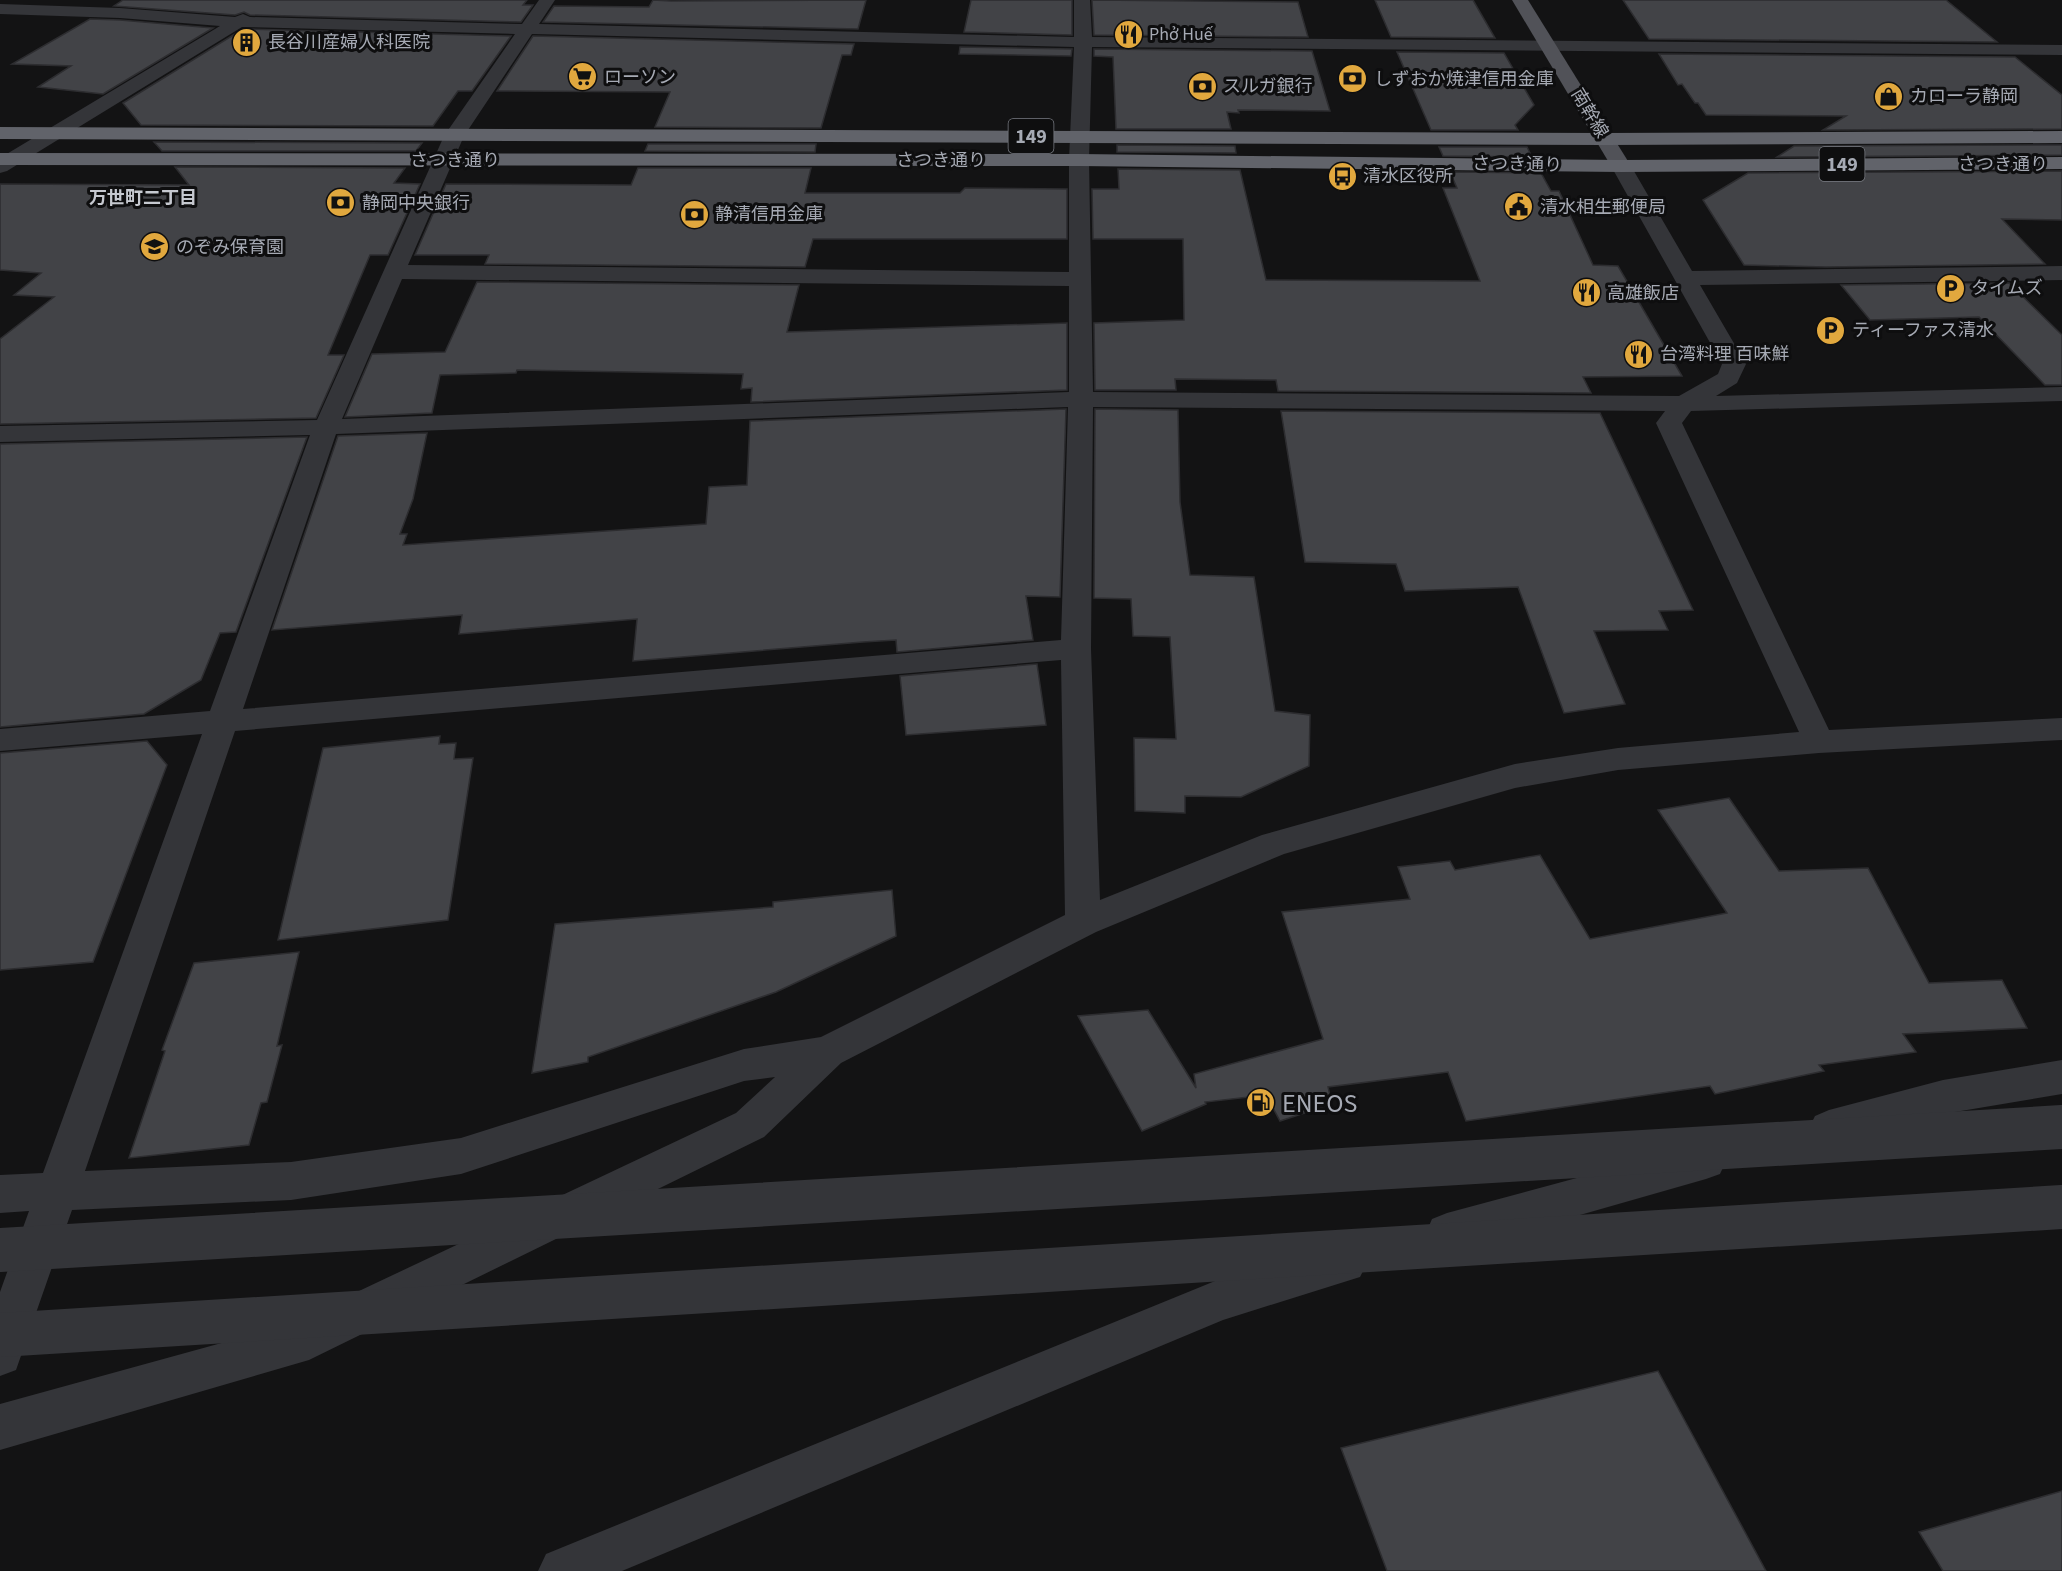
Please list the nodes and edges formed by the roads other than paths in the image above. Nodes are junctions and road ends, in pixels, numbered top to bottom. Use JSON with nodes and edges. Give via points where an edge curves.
{"nodes":[{"id":1,"x":547,"y":0,"type":"edge"},
{"id":2,"x":1082,"y":0,"type":"edge"},
{"id":3,"x":1520,"y":0,"type":"edge"},
{"id":4,"x":264,"y":5,"type":"dead end"},
{"id":5,"x":0,"y":9,"type":"edge"},
{"id":6,"x":240,"y":22,"type":"junction"},
{"id":7,"x":526,"y":29,"type":"junction"},
{"id":8,"x":1083,"y":42,"type":"junction"},
{"id":9,"x":1549,"y":47,"type":"junction"},
{"id":10,"x":2062,"y":50,"type":"edge"},
{"id":11,"x":0,"y":133,"type":"edge"},
{"id":12,"x":55,"y":133,"type":"junction"},
{"id":13,"x":454,"y":136,"type":"junction"},
{"id":14,"x":1079,"y":136,"type":"junction"},
{"id":15,"x":2062,"y":137,"type":"edge"},
{"id":16,"x":1605,"y":139,"type":"junction"},
{"id":17,"x":443,"y":160,"type":"junction"},
{"id":18,"x":1079,"y":160,"type":"junction"},
{"id":19,"x":4,"y":162,"type":"edge"},
{"id":20,"x":2062,"y":163,"type":"edge"},
{"id":21,"x":1621,"y":166,"type":"junction"},
{"id":22,"x":394,"y":272,"type":"junction"},
{"id":23,"x":2062,"y":273,"type":"edge"},
{"id":24,"x":1686,"y":278,"type":"junction"},
{"id":25,"x":1080,"y":279,"type":"junction"},
{"id":26,"x":2062,"y":394,"type":"edge"},
{"id":27,"x":1081,"y":399,"type":"junction"},
{"id":28,"x":1684,"y":404,"type":"junction"},
{"id":29,"x":326,"y":427,"type":"junction"},
{"id":30,"x":0,"y":434,"type":"edge"},
{"id":31,"x":1076,"y":649,"type":"junction"},
{"id":32,"x":222,"y":721,"type":"junction"},
{"id":33,"x":2062,"y":729,"type":"edge"},
{"id":34,"x":0,"y":740,"type":"edge"},
{"id":35,"x":1819,"y":742,"type":"junction"},
{"id":36,"x":1083,"y":922,"type":"junction"},
{"id":37,"x":827,"y":1052,"type":"junction"},
{"id":38,"x":2062,"y":1077,"type":"edge"},
{"id":39,"x":2062,"y":1127,"type":"edge"},
{"id":40,"x":59,"y":1191,"type":"junction"},
{"id":41,"x":0,"y":1194,"type":"edge"},
{"id":42,"x":2062,"y":1207,"type":"edge"},
{"id":43,"x":0,"y":1250,"type":"edge"},
{"id":44,"x":0,"y":1335,"type":"edge"},
{"id":45,"x":0,"y":1355,"type":"edge"},
{"id":46,"x":0,"y":1427,"type":"edge"},
{"id":47,"x":563,"y":1571,"type":"edge"}],
"edges":[{"from":1,"to":7,"type":"street"},
{"from":2,"to":8,"type":"street"},
{"from":3,"to":9,"type":"main road","name":"南幹線"},
{"from":4,"to":6,"type":"street"},
{"from":5,"to":6,"type":"street"},
{"from":6,"to":7,"type":"street"},
{"from":6,"to":12,"type":"street"},
{"from":7,"to":8,"type":"street"},
{"from":7,"to":13,"type":"street"},
{"from":8,"to":9,"type":"street"},
{"from":8,"to":14,"type":"street"},
{"from":9,"to":10,"type":"street"},
{"from":9,"to":16,"type":"main road","name":"南幹線"},
{"from":11,"to":12,"type":"highway","name":"さつき通り","number":"149"},
{"from":12,"to":13,"type":"highway","name":"さつき通り","number":"149"},
{"from":12,"to":19,"type":"street"},
{"from":13,"to":14,"type":"highway","name":"さつき通り","number":"149"},
{"from":13,"to":17,"type":"street"},
{"from":14,"to":16,"type":"highway","name":"さつき通り","number":"149"},
{"from":14,"to":18,"type":"street"},
{"from":15,"to":16,"type":"highway","name":"さつき通り","number":"149"},
{"from":16,"to":21,"type":"main road","name":"南幹線"},
{"from":17,"to":18,"type":"highway","name":"さつき通り","number":"149"},
{"from":17,"to":19,"type":"highway","name":"さつき通り","number":"149"},
{"from":17,"to":22,"type":"street"},
{"from":18,"to":21,"type":"highway","name":"さつき通り","number":"149"},
{"from":18,"to":25,"type":"street"},
{"from":20,"to":21,"type":"highway","name":"さつき通り","number":"149"},
{"from":21,"to":24,"type":"street"},
{"from":22,"to":25,"type":"street"},
{"from":22,"to":29,"type":"street"},
{"from":23,"to":24,"type":"street"},
{"from":24,"to":28,"type":"street","via":[[1734,364],[1728,378]]},
{"from":25,"to":27,"type":"street"},
{"from":26,"to":28,"type":"street"},
{"from":27,"to":28,"type":"street"},
{"from":27,"to":29,"type":"street"},
{"from":27,"to":31,"type":"street"},
{"from":28,"to":35,"type":"street","via":[[1669,423]]},
{"from":29,"to":30,"type":"street"},
{"from":29,"to":32,"type":"street"},
{"from":31,"to":32,"type":"street"},
{"from":31,"to":36,"type":"street"},
{"from":32,"to":34,"type":"street"},
{"from":32,"to":40,"type":"street"},
{"from":33,"to":35,"type":"street"},
{"from":35,"to":36,"type":"street","via":[[1618,759],[1515,776],[1274,844]]},
{"from":36,"to":37,"type":"street"},
{"from":37,"to":40,"type":"street","via":[[744,1065],[461,1156],[291,1181]]},
{"from":37,"to":46,"type":"street","via":[[750,1125],[293,1345]]},
{"from":38,"to":47,"type":"street","via":[[1943,1097],[1540,1206],[1220,1300]]},
{"from":39,"to":43,"type":"street","bridge":true},
{"from":40,"to":41,"type":"street"},
{"from":40,"to":45,"type":"street"},
{"from":42,"to":44,"type":"street","bridge":true}]}
